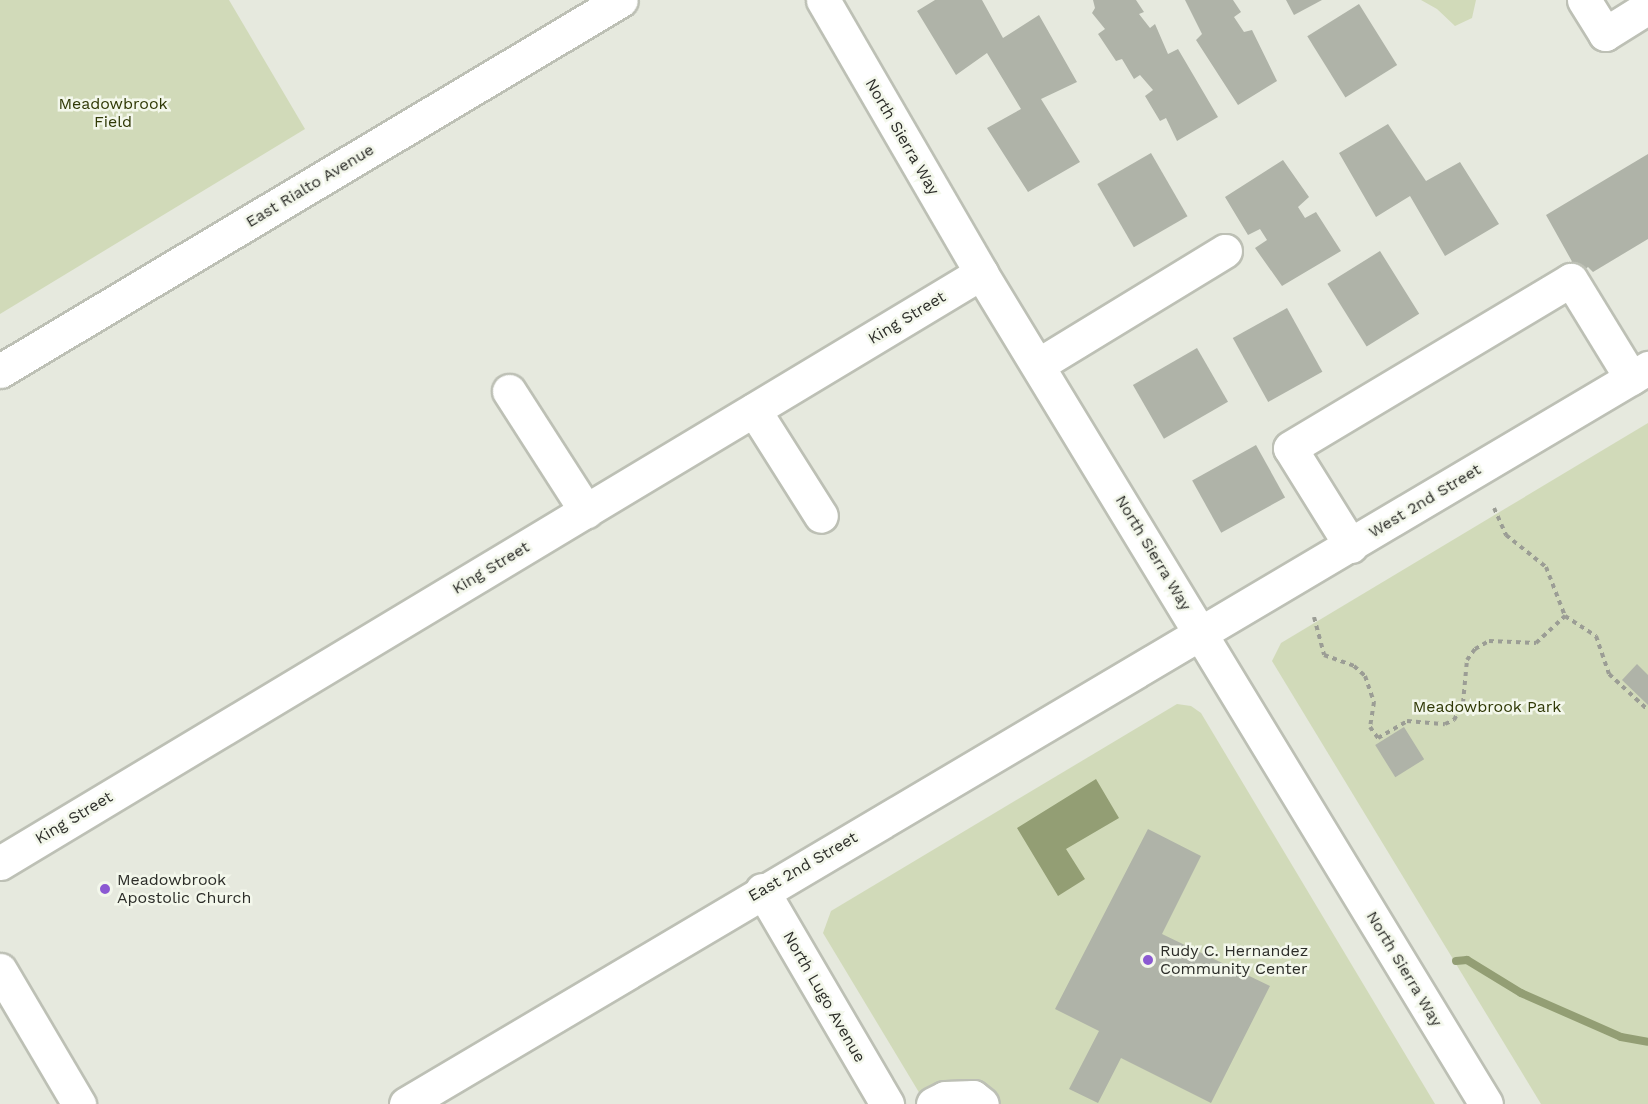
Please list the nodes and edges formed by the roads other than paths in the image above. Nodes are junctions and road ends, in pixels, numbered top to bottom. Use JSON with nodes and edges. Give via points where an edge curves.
{"nodes":[{"id":1,"x":621,"y":0,"type":"edge"},
{"id":2,"x":823,"y":0,"type":"edge"},
{"id":3,"x":1584,"y":0,"type":"edge"},
{"id":4,"x":1648,"y":7,"type":"edge"},
{"id":5,"x":1225,"y":251,"type":"dead end"},
{"id":6,"x":981,"y":273,"type":"junction"},
{"id":7,"x":1038,"y":365,"type":"junction"},
{"id":8,"x":0,"y":371,"type":"edge"},
{"id":9,"x":1640,"y":373,"type":"edge"},
{"id":10,"x":509,"y":391,"type":"dead end"},
{"id":11,"x":754,"y":410,"type":"junction"},
{"id":12,"x":586,"y":511,"type":"junction"},
{"id":13,"x":821,"y":516,"type":"dead end"},
{"id":14,"x":1351,"y":546,"type":"junction"},
{"id":15,"x":1202,"y":634,"type":"junction"},
{"id":16,"x":0,"y":863,"type":"edge"},
{"id":17,"x":762,"y":890,"type":"junction"},
{"id":18,"x":0,"y":970,"type":"edge"},
{"id":19,"x":79,"y":1104,"type":"edge"},
{"id":20,"x":406,"y":1104,"type":"edge"},
{"id":21,"x":887,"y":1104,"type":"edge"},
{"id":22,"x":933,"y":1104,"type":"edge"},
{"id":23,"x":982,"y":1104,"type":"edge"},
{"id":24,"x":1486,"y":1104,"type":"edge"}],
"edges":[{"from":1,"to":8,"type":"street","name":"East Rialto Avenue"},
{"from":2,"to":6,"type":"street","name":"North Sierra Way"},
{"from":3,"to":4,"type":"street","via":[[1605,34]]},
{"from":5,"to":7,"type":"street"},
{"from":6,"to":7,"type":"street","name":"North Sierra Way"},
{"from":6,"to":11,"type":"street","name":"King Street"},
{"from":7,"to":15,"type":"street","name":"North Sierra Way"},
{"from":9,"to":14,"type":"street","name":"West 2nd Street"},
{"from":9,"to":14,"type":"street","via":[[1571,280],[1290,448]]},
{"from":10,"to":12,"type":"street"},
{"from":11,"to":12,"type":"street","name":"King Street"},
{"from":11,"to":13,"type":"street"},
{"from":12,"to":16,"type":"street","name":"King Street"},
{"from":14,"to":15,"type":"street","name":"West 2nd Street"},
{"from":15,"to":17,"type":"street","name":"East 2nd Street"},
{"from":15,"to":24,"type":"street","name":"North Sierra Way"},
{"from":17,"to":20,"type":"street","name":"East 2nd Street"},
{"from":17,"to":21,"type":"street","name":"North Lugo Avenue"},
{"from":18,"to":19,"type":"street"},
{"from":22,"to":23,"type":"street","via":[[945,1098],[973,1097]]}]}
